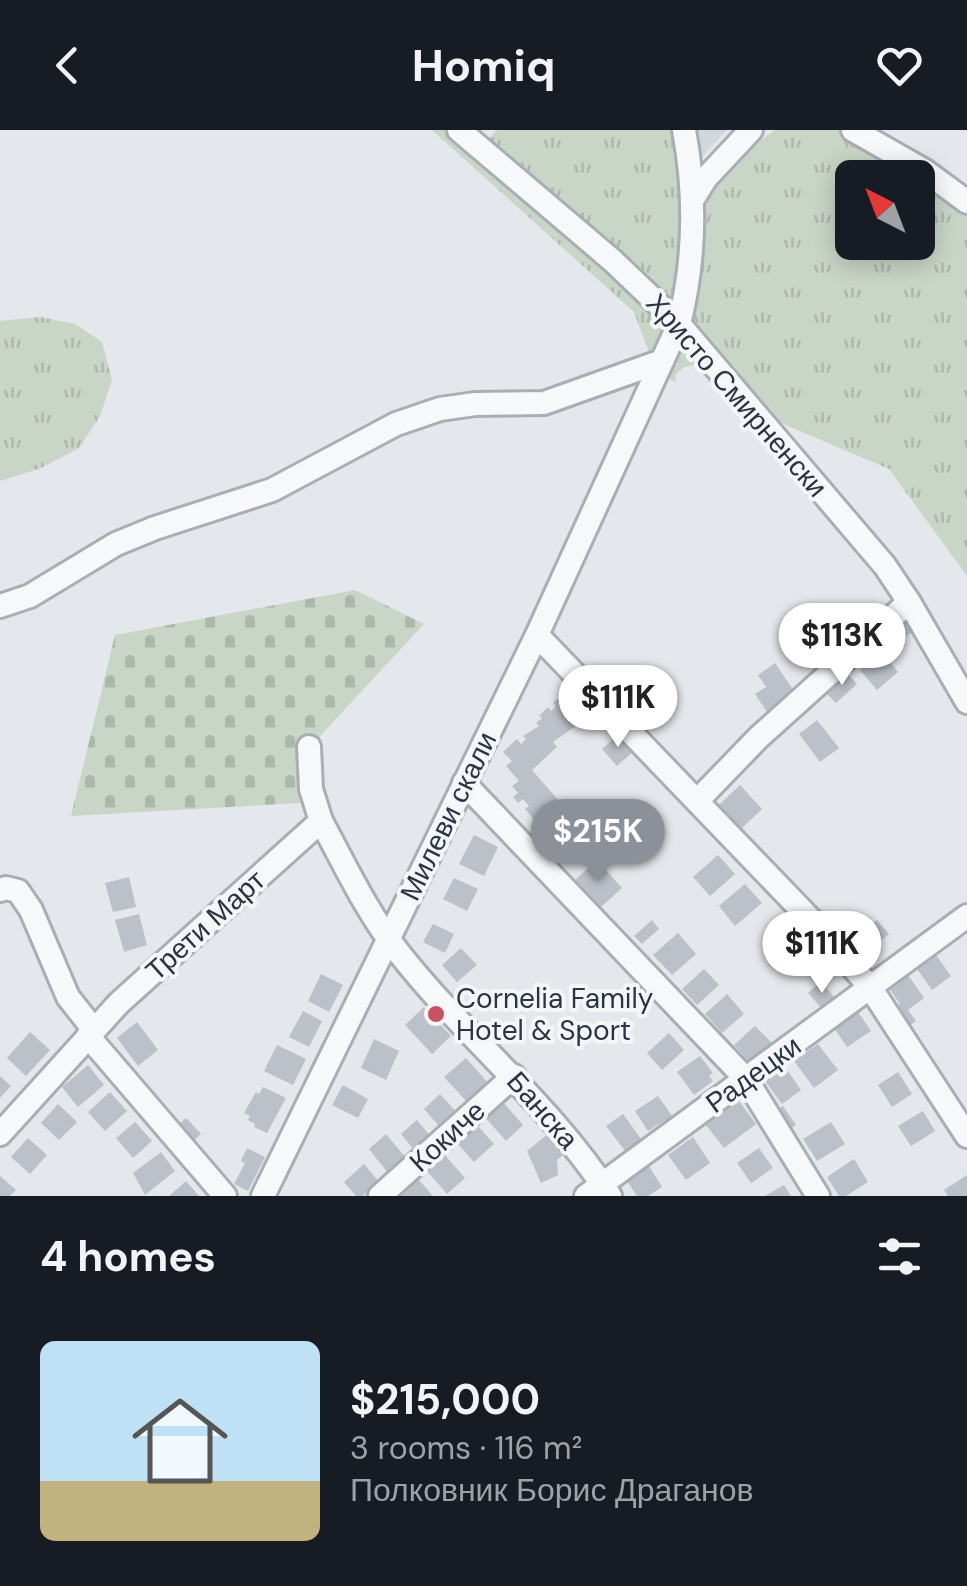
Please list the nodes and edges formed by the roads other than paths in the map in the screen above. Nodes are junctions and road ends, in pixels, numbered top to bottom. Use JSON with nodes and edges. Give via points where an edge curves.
{"nodes":[{"id":1,"x":460,"y":130,"type":"edge"},
{"id":2,"x":684,"y":130,"type":"edge"},
{"id":3,"x":751,"y":130,"type":"edge"},
{"id":4,"x":853,"y":130,"type":"edge"},
{"id":5,"x":693,"y":199,"type":"junction"},
{"id":6,"x":967,"y":202,"type":"edge"},
{"id":7,"x":679,"y":324,"type":"junction"},
{"id":8,"x":662,"y":361,"type":"junction"},
{"id":9,"x":910,"y":602,"type":"junction"},
{"id":10,"x":0,"y":606,"type":"edge"},
{"id":11,"x":536,"y":635,"type":"junction"},
{"id":12,"x":967,"y":702,"type":"edge"},
{"id":13,"x":309,"y":747,"type":"dead end"},
{"id":14,"x":464,"y":783,"type":"junction"},
{"id":15,"x":697,"y":801,"type":"junction"},
{"id":16,"x":321,"y":821,"type":"junction"},
{"id":17,"x":0,"y":890,"type":"edge"},
{"id":18,"x":967,"y":916,"type":"edge"},
{"id":19,"x":388,"y":939,"type":"junction"},
{"id":20,"x":870,"y":987,"type":"junction"},
{"id":21,"x":91,"y":1033,"type":"junction"},
{"id":22,"x":514,"y":1076,"type":"junction"},
{"id":23,"x":746,"y":1079,"type":"junction"},
{"id":24,"x":0,"y":1134,"type":"edge"},
{"id":25,"x":967,"y":1136,"type":"edge"},
{"id":26,"x":272,"y":1191,"type":"edge"},
{"id":27,"x":600,"y":1192,"type":"edge"},
{"id":28,"x":225,"y":1196,"type":"edge"},
{"id":29,"x":380,"y":1196,"type":"edge"},
{"id":30,"x":818,"y":1196,"type":"edge"}],
"edges":[{"from":1,"to":7,"type":"street","name":"Христо Смирненски"},
{"from":2,"to":5,"type":"street","name":"Милеви скали"},
{"from":3,"to":5,"type":"street"},
{"from":4,"to":6,"type":"street"},
{"from":5,"to":7,"type":"street","name":"Милеви скали"},
{"from":7,"to":8,"type":"street","name":"Милеви скали"},
{"from":7,"to":9,"type":"street","name":"Христо Смирненски"},
{"from":8,"to":10,"type":"street","via":[[544,403],[475,404],[396,424],[272,490],[142,533]]},
{"from":8,"to":11,"type":"street","name":"Милеви скали"},
{"from":9,"to":12,"type":"street","name":"Христо Смирненски"},
{"from":9,"to":15,"type":"street"},
{"from":11,"to":14,"type":"street","name":"Милеви скали"},
{"from":11,"to":15,"type":"street"},
{"from":13,"to":16,"type":"street","via":[[310,788]]},
{"from":14,"to":19,"type":"street","name":"Милеви скали"},
{"from":14,"to":23,"type":"street"},
{"from":15,"to":20,"type":"street"},
{"from":16,"to":19,"type":"street"},
{"from":16,"to":21,"type":"street","name":"Трети Март"},
{"from":17,"to":21,"type":"street","via":[[18,891],[24,900]]},
{"from":18,"to":20,"type":"street","name":"Радецки"},
{"from":19,"to":22,"type":"street","name":"Банска"},
{"from":19,"to":26,"type":"street","name":"Милеви скали"},
{"from":20,"to":23,"type":"street","name":"Радецки"},
{"from":20,"to":25,"type":"street"},
{"from":21,"to":24,"type":"street","name":"Трети Март"},
{"from":21,"to":28,"type":"street"},
{"from":22,"to":27,"type":"street","name":"Банска","via":[[572,1140]]},
{"from":22,"to":29,"type":"street","name":"Кокиче"},
{"from":23,"to":27,"type":"street","name":"Радецки"},
{"from":23,"to":30,"type":"street"}]}
